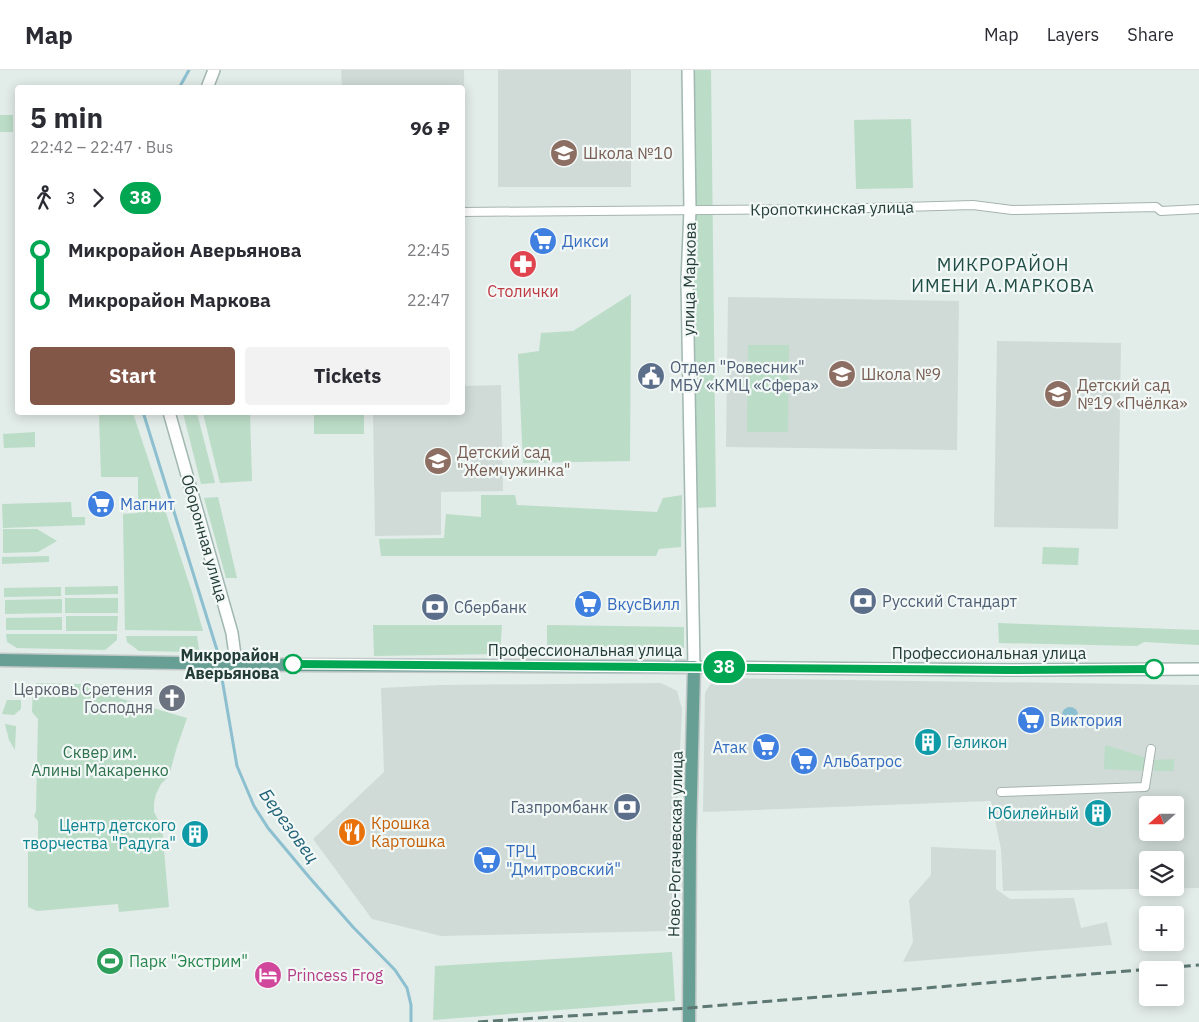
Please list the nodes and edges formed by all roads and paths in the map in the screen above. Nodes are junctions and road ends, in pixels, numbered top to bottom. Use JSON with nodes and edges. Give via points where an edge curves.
{"nodes":[{"id":1,"x":214,"y":70,"type":"edge"},
{"id":2,"x":688,"y":70,"type":"edge"},
{"id":3,"x":208,"y":85,"type":"edge"},
{"id":4,"x":1199,"y":209,"type":"edge"},
{"id":5,"x":690,"y":210,"type":"junction"},
{"id":6,"x":465,"y":212,"type":"edge"},
{"id":7,"x":170,"y":415,"type":"edge"},
{"id":8,"x":0,"y":660,"type":"edge"},
{"id":9,"x":225,"y":663,"type":"junction"},
{"id":10,"x":694,"y":667,"type":"junction"},
{"id":11,"x":1199,"y":670,"type":"edge"},
{"id":12,"x":1151,"y":749,"type":"dead end"},
{"id":13,"x":1001,"y":792,"type":"dead end"},
{"id":14,"x":689,"y":1022,"type":"edge"}],
"edges":[{"from":1,"to":3,"type":"street"},
{"from":2,"to":5,"type":"street","name":"улица Маркова"},
{"from":4,"to":5,"type":"street","name":"Кропоткинская улица","via":[[1012,210],[973,205]]},
{"from":5,"to":6,"type":"street","name":"Кропоткинская улица"},
{"from":5,"to":10,"type":"street","name":"улица Маркова","via":[[686,281]]},
{"from":7,"to":9,"type":"street","name":"Оборонная улица","via":[[232,633]]},
{"from":8,"to":9,"type":"main road","name":"Профессиональная улица"},
{"from":9,"to":10,"type":"main road","name":"Профессиональная улица"},
{"from":10,"to":11,"type":"street","name":"Профессиональная улица"},
{"from":10,"to":14,"type":"main road","name":"Ново-Рогачевская улица"},
{"from":12,"to":13,"type":"street","via":[[1145,786]]}]}
